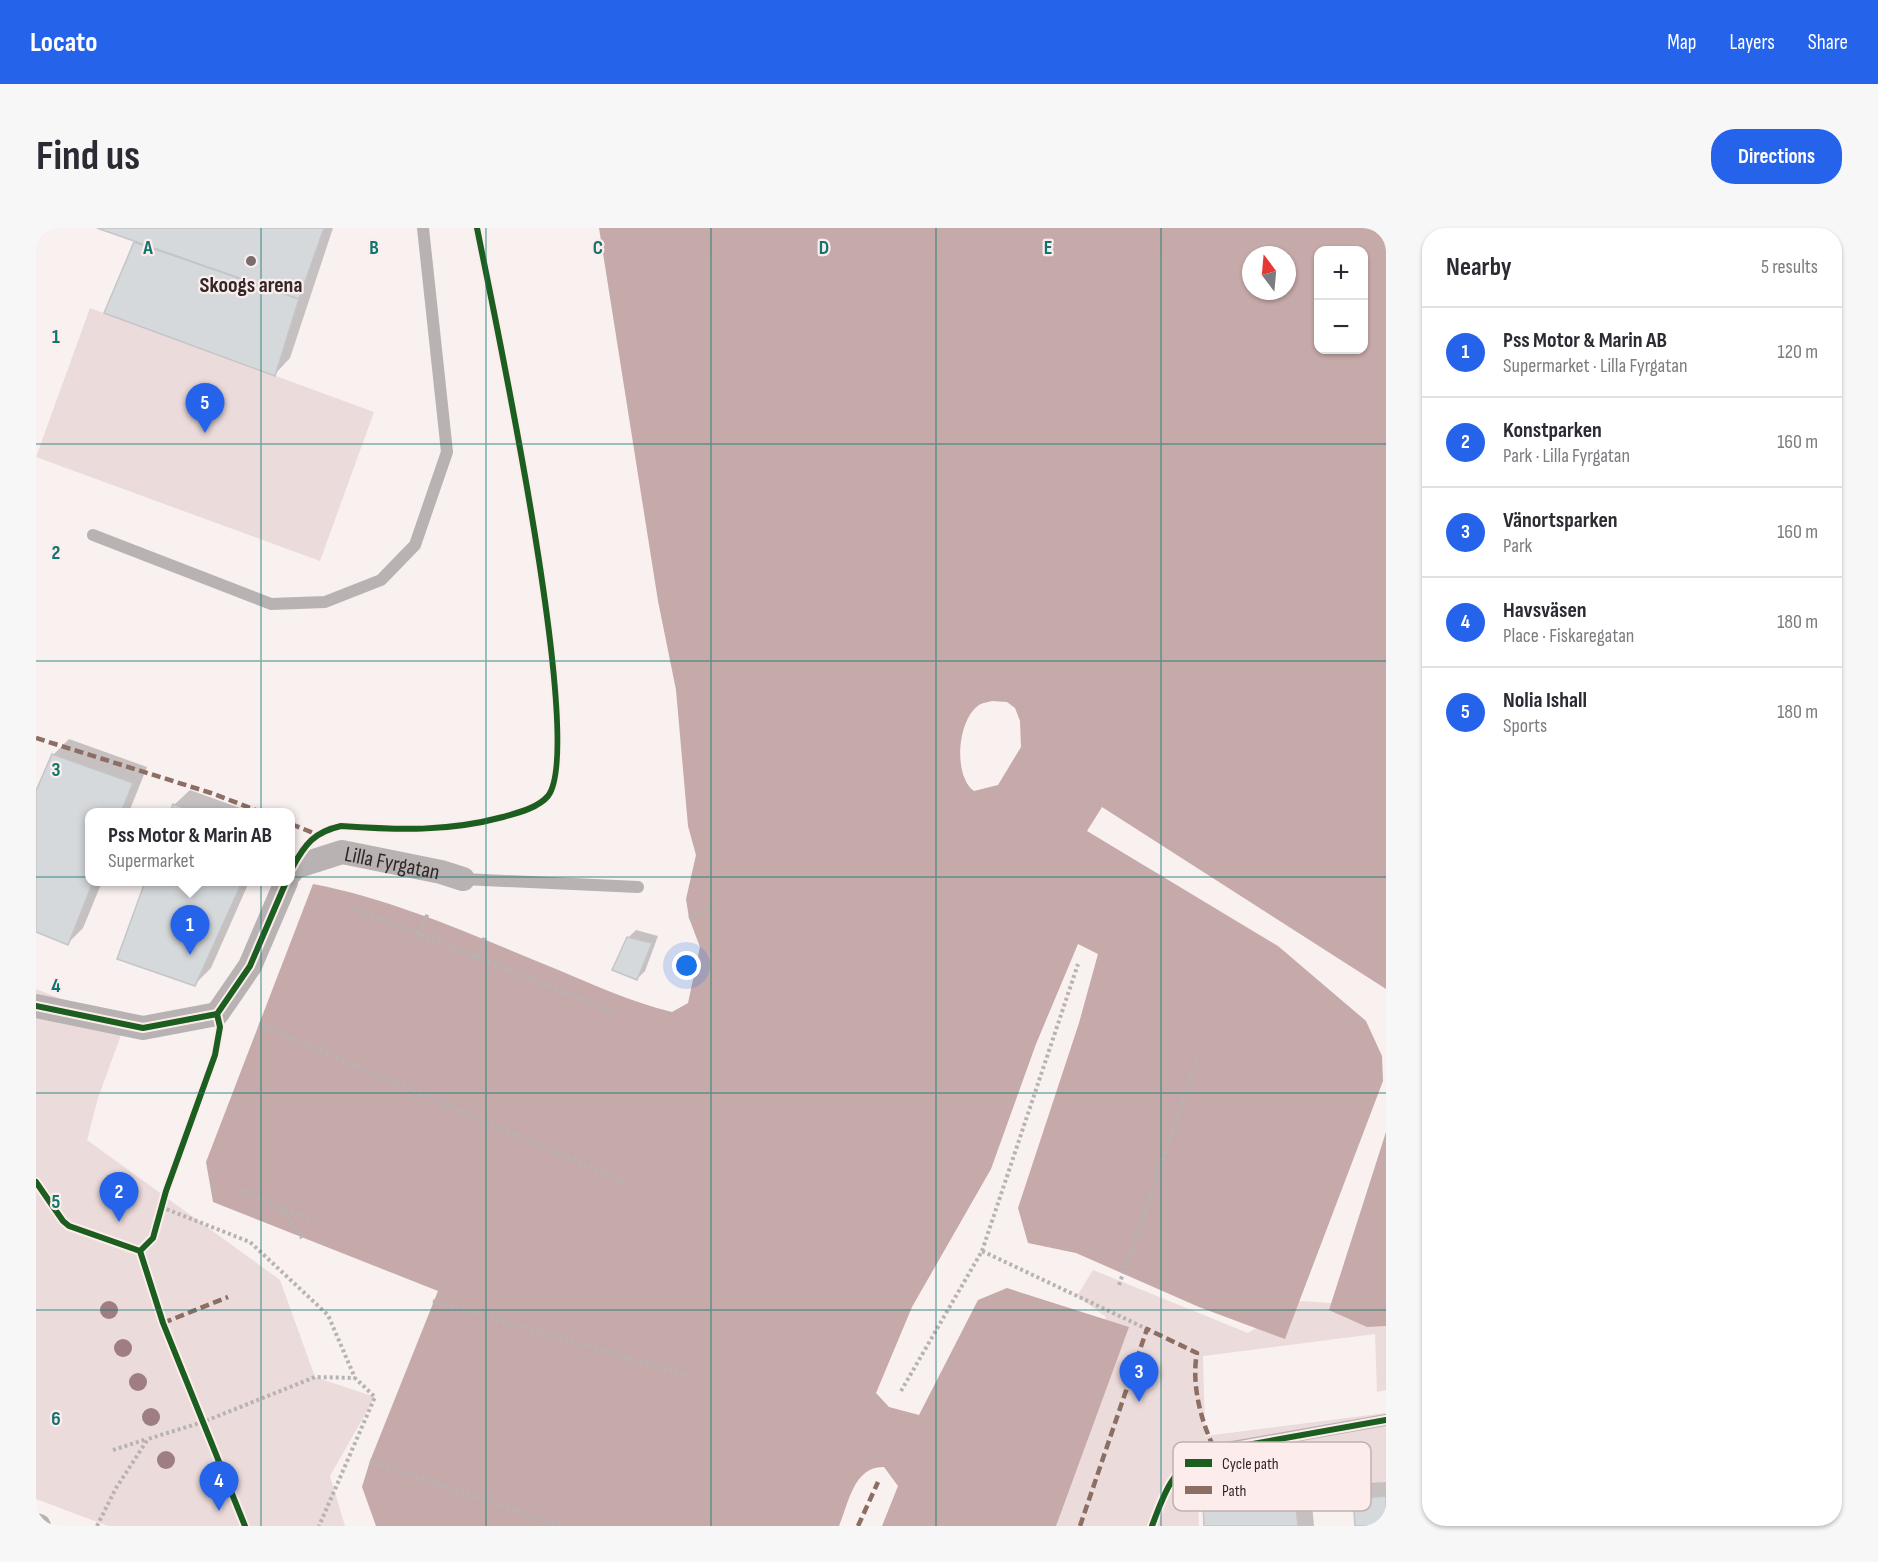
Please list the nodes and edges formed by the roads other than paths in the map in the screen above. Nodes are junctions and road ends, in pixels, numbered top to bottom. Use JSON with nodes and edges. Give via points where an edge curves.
{"nodes":[{"id":1,"x":423,"y":228,"type":"edge"},
{"id":2,"x":93,"y":535,"type":"dead end"},
{"id":3,"x":295,"y":867,"type":"edge"},
{"id":4,"x":463,"y":879,"type":"joint"},
{"id":5,"x":284,"y":886,"type":"edge"},
{"id":6,"x":638,"y":887,"type":"dead end"},
{"id":7,"x":36,"y":1006,"type":"edge"},
{"id":8,"x":1386,"y":1420,"type":"edge"},
{"id":9,"x":1261,"y":1442,"type":"edge"}],
"edges":[{"from":1,"to":2,"type":"lane","via":[[447,452],[415,545],[381,580],[325,602],[271,604]]},
{"from":3,"to":4,"type":"street","name":"Lilla Fyrgatan","via":[[342,852]]},
{"from":4,"to":6,"type":"lane"},
{"from":5,"to":7,"type":"street","via":[[250,966],[218,1014],[143,1028]]},
{"from":8,"to":9,"type":"lane"}]}
